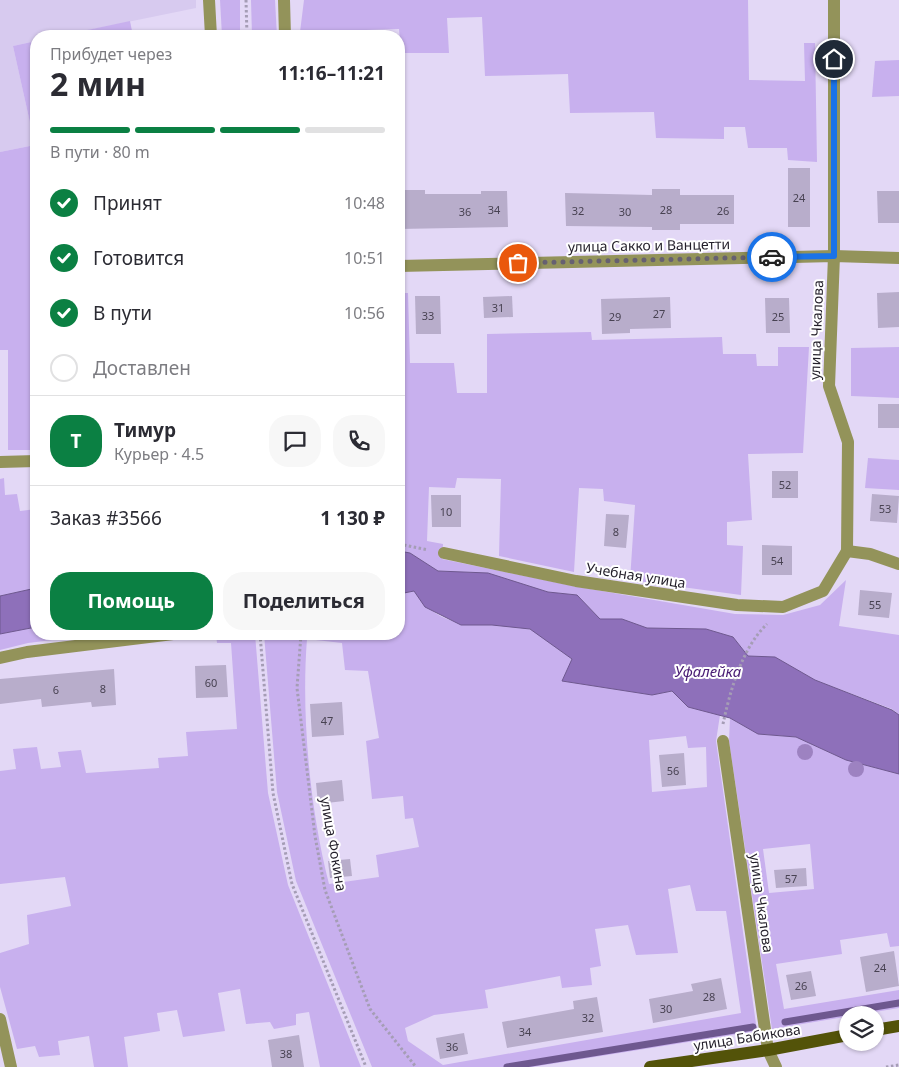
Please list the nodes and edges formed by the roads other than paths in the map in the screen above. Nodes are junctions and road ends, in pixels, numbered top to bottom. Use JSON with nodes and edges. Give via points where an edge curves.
{"nodes":[{"id":1,"x":209,"y":0,"type":"edge"},
{"id":2,"x":284,"y":0,"type":"edge"},
{"id":3,"x":834,"y":0,"type":"edge"},
{"id":4,"x":211,"y":30,"type":"edge"},
{"id":5,"x":285,"y":30,"type":"edge"},
{"id":6,"x":834,"y":256,"type":"junction"},
{"id":7,"x":899,"y":258,"type":"edge"},
{"id":8,"x":405,"y":266,"type":"edge"},
{"id":9,"x":30,"y":461,"type":"edge"},
{"id":10,"x":0,"y":462,"type":"edge"},
{"id":11,"x":847,"y":552,"type":"junction"},
{"id":12,"x":444,"y":553,"type":"road end"},
{"id":13,"x":899,"y":564,"type":"edge"},
{"id":14,"x":124,"y":640,"type":"edge"},
{"id":15,"x":0,"y":658,"type":"edge"},
{"id":16,"x":723,"y":741,"type":"dead end"},
{"id":17,"x":0,"y":1019,"type":"edge"},
{"id":18,"x":899,"y":1026,"type":"edge"},
{"id":19,"x":884,"y":1028,"type":"edge"},
{"id":20,"x":839,"y":1038,"type":"edge"},
{"id":21,"x":768,"y":1050,"type":"junction"},
{"id":22,"x":11,"y":1067,"type":"edge"},
{"id":23,"x":650,"y":1067,"type":"edge"},
{"id":24,"x":776,"y":1067,"type":"edge"}],
"edges":[{"from":1,"to":4,"type":"street"},
{"from":2,"to":5,"type":"street"},
{"from":3,"to":6,"type":"street","name":"улица Чкалова"},
{"from":6,"to":7,"type":"street","name":"улица Сакко и Ванцетти"},
{"from":6,"to":8,"type":"street","name":"улица Сакко и Ванцетти"},
{"from":6,"to":11,"type":"street","name":"улица Чкалова","via":[[829,386],[848,442]]},
{"from":9,"to":10,"type":"street"},
{"from":11,"to":12,"type":"street","name":"Учебная улица","via":[[823,591],[783,607],[737,605],[576,581]]},
{"from":11,"to":13,"type":"street","via":[[870,554]]},
{"from":14,"to":15,"type":"street"},
{"from":16,"to":21,"type":"street","name":"улица Чкалова"},
{"from":17,"to":22,"type":"street"},
{"from":18,"to":19,"type":"main road"},
{"from":20,"to":21,"type":"main road","name":"улица Бабикова"},
{"from":21,"to":23,"type":"main road","name":"улица Бабикова"},
{"from":21,"to":24,"type":"street","name":"улица Чкалова"}]}
